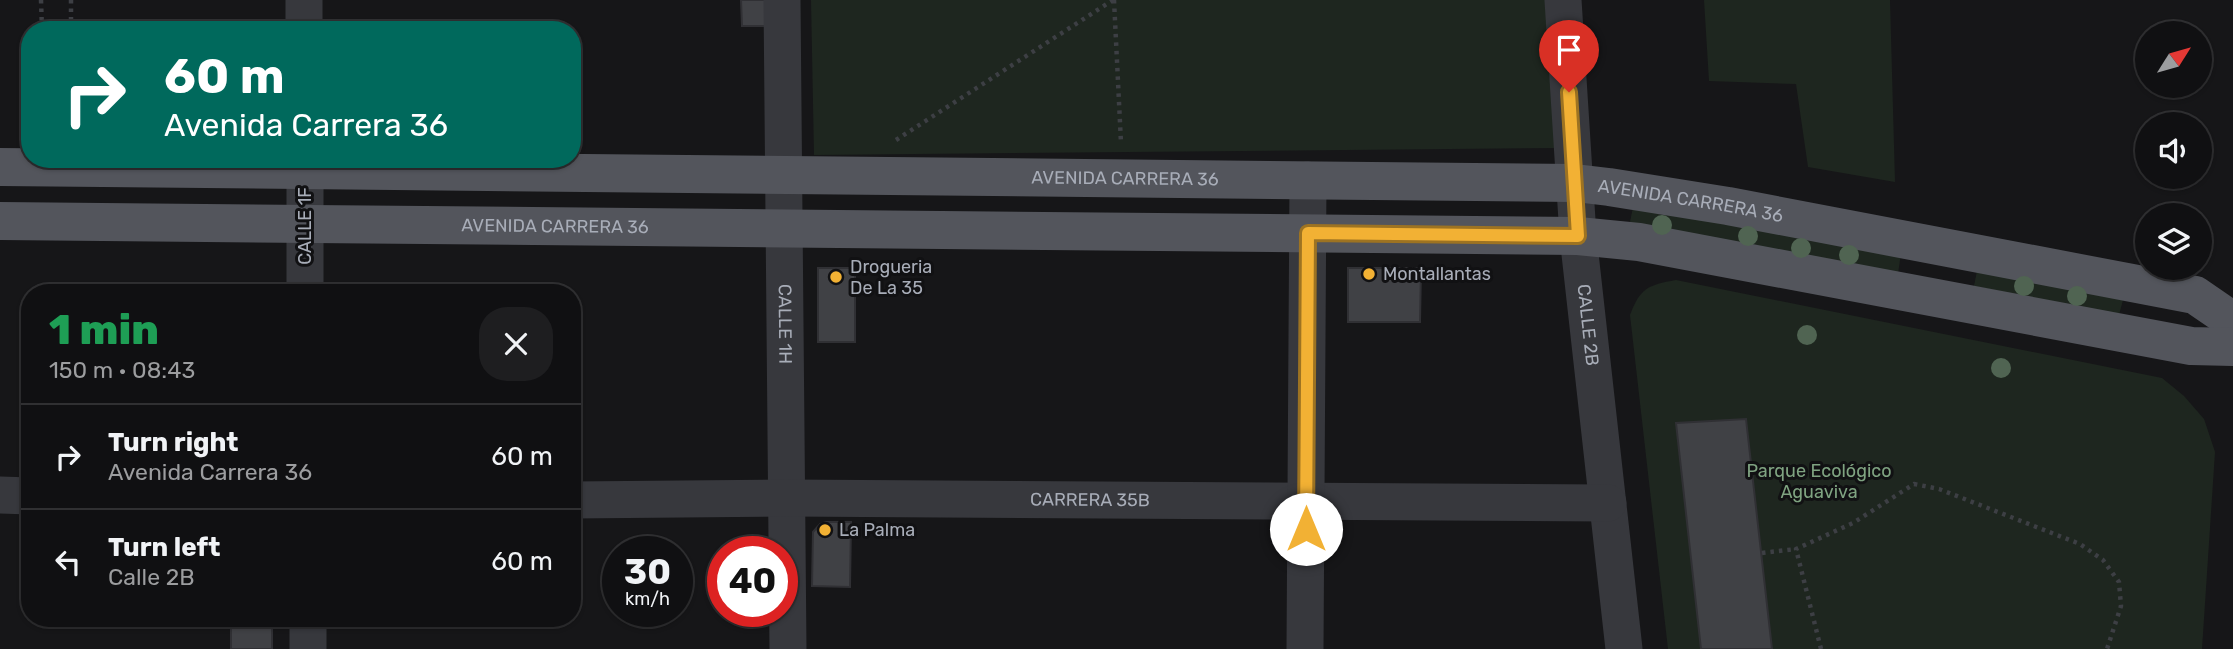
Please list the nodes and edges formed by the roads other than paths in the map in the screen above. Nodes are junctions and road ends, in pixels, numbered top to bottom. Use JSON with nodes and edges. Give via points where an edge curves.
{"nodes":[{"id":1,"x":304,"y":0,"type":"edge"},
{"id":2,"x":782,"y":0,"type":"edge"},
{"id":3,"x":1563,"y":0,"type":"edge"},
{"id":4,"x":304,"y":21,"type":"edge"},
{"id":5,"x":0,"y":167,"type":"edge"},
{"id":6,"x":21,"y":167,"type":"edge"},
{"id":7,"x":305,"y":168,"type":"edge"},
{"id":8,"x":436,"y":168,"type":"edge"},
{"id":9,"x":784,"y":176,"type":"junction"},
{"id":10,"x":1308,"y":180,"type":"junction"},
{"id":11,"x":1575,"y":183,"type":"junction"},
{"id":12,"x":0,"y":221,"type":"edge"},
{"id":13,"x":305,"y":224,"type":"junction"},
{"id":14,"x":784,"y":229,"type":"junction"},
{"id":15,"x":1308,"y":233,"type":"junction"},
{"id":16,"x":1578,"y":236,"type":"junction"},
{"id":17,"x":1958,"y":250,"type":"junction"},
{"id":18,"x":305,"y":284,"type":"edge"},
{"id":19,"x":1952,"y":301,"type":"junction"},
{"id":20,"x":2233,"y":321,"type":"edge"},
{"id":21,"x":2233,"y":347,"type":"edge"},
{"id":22,"x":0,"y":495,"type":"edge"},
{"id":23,"x":21,"y":496,"type":"edge"},
{"id":24,"x":787,"y":498,"type":"junction"},
{"id":25,"x":581,"y":500,"type":"edge"},
{"id":26,"x":1306,"y":502,"type":"junction"},
{"id":27,"x":1608,"y":503,"type":"junction"},
{"id":28,"x":307,"y":627,"type":"edge"},
{"id":29,"x":308,"y":649,"type":"edge"},
{"id":30,"x":788,"y":649,"type":"edge"},
{"id":31,"x":1305,"y":649,"type":"edge"},
{"id":32,"x":1624,"y":649,"type":"edge"}],
"edges":[{"from":1,"to":4,"type":"street"},
{"from":2,"to":9,"type":"street","name":"CALLE 1H"},
{"from":3,"to":11,"type":"street","name":"CALLE 2B"},
{"from":5,"to":6,"type":"main road","name":"AVENIDA CARRERA 36"},
{"from":7,"to":13,"type":"street","name":"CALLE 1F"},
{"from":8,"to":9,"type":"main road","name":"AVENIDA CARRERA 36"},
{"from":9,"to":10,"type":"main road","name":"AVENIDA CARRERA 36"},
{"from":9,"to":14,"type":"street","name":"CALLE 1H"},
{"from":10,"to":11,"type":"main road","name":"AVENIDA CARRERA 36"},
{"from":10,"to":15,"type":"street"},
{"from":11,"to":16,"type":"street","name":"CALLE 2B"},
{"from":11,"to":17,"type":"main road","name":"AVENIDA CARRERA 36","via":[[1728,206]]},
{"from":12,"to":13,"type":"main road","name":"AVENIDA CARRERA 36"},
{"from":13,"to":14,"type":"main road","name":"AVENIDA CARRERA 36"},
{"from":13,"to":18,"type":"street","name":"CALLE 1F"},
{"from":14,"to":15,"type":"main road","name":"AVENIDA CARRERA 36"},
{"from":14,"to":24,"type":"street","name":"CALLE 1H"},
{"from":15,"to":16,"type":"main road","name":"AVENIDA CARRERA 36"},
{"from":15,"to":26,"type":"street"},
{"from":16,"to":19,"type":"main road","name":"AVENIDA CARRERA 36","via":[[1639,242]]},
{"from":16,"to":27,"type":"street","name":"CALLE 2B"},
{"from":17,"to":19,"type":"main road"},
{"from":17,"to":20,"type":"main road","name":"AVENIDA CARRERA 36","via":[[2195,295]]},
{"from":19,"to":21,"type":"main road","name":"AVENIDA CARRERA 36","via":[[2191,346]]},
{"from":22,"to":23,"type":"street"},
{"from":24,"to":25,"type":"street","name":"CARRERA 35B"},
{"from":24,"to":26,"type":"street","name":"CARRERA 35B"},
{"from":24,"to":30,"type":"street","name":"CALLE 1H"},
{"from":26,"to":27,"type":"street","name":"CARRERA 35B"},
{"from":26,"to":31,"type":"street"},
{"from":27,"to":32,"type":"street","name":"CALLE 2B"},
{"from":28,"to":29,"type":"street"}]}
